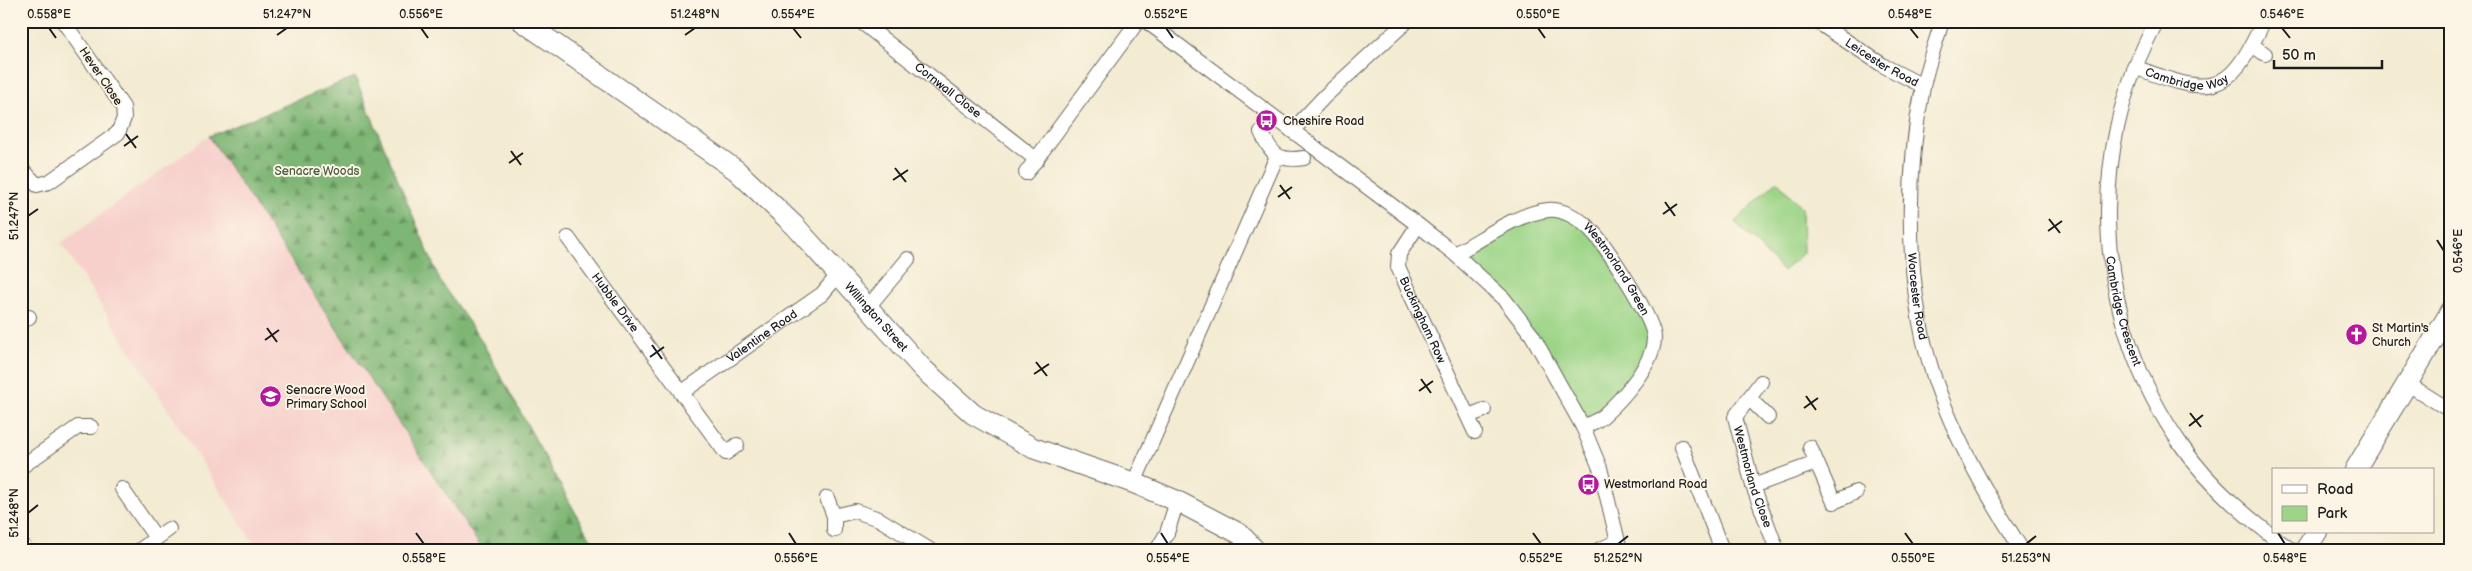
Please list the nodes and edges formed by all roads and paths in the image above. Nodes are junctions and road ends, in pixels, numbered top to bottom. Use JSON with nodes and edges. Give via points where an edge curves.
{"nodes":[{"id":1,"x":63,"y":21,"type":"edge"},
{"id":2,"x":860,"y":21,"type":"edge"},
{"id":3,"x":1138,"y":21,"type":"edge"},
{"id":4,"x":1146,"y":21,"type":"edge"},
{"id":5,"x":1407,"y":21,"type":"edge"},
{"id":6,"x":1816,"y":21,"type":"edge"},
{"id":7,"x":1942,"y":21,"type":"edge"},
{"id":8,"x":2156,"y":21,"type":"edge"},
{"id":9,"x":2263,"y":22,"type":"edge"},
{"id":10,"x":531,"y":24,"type":"edge"},
{"id":11,"x":2252,"y":45,"type":"junction"},
{"id":12,"x":2265,"y":54,"type":"dead end"},
{"id":13,"x":2134,"y":67,"type":"junction"},
{"id":14,"x":1923,"y":86,"type":"junction"},
{"id":15,"x":1292,"y":131,"type":"junction"},
{"id":16,"x":1261,"y":132,"type":"dead end"},
{"id":17,"x":1277,"y":156,"type":"junction"},
{"id":18,"x":1304,"y":158,"type":"dead end"},
{"id":19,"x":1037,"y":160,"type":"junction"},
{"id":20,"x":21,"y":168,"type":"edge"},
{"id":21,"x":1026,"y":173,"type":"dead end"},
{"id":22,"x":1418,"y":225,"type":"junction"},
{"id":23,"x":568,"y":238,"type":"dead end"},
{"id":24,"x":1455,"y":254,"type":"junction"},
{"id":25,"x":908,"y":259,"type":"dead end"},
{"id":26,"x":839,"y":274,"type":"junction"},
{"id":27,"x":868,"y":307,"type":"junction"},
{"id":28,"x":2451,"y":311,"type":"edge"},
{"id":29,"x":1761,"y":382,"type":"dead end"},
{"id":30,"x":2408,"y":384,"type":"junction"},
{"id":31,"x":682,"y":392,"type":"junction"},
{"id":32,"x":1749,"y":398,"type":"junction"},
{"id":33,"x":1484,"y":410,"type":"dead end"},
{"id":34,"x":2451,"y":411,"type":"edge"},
{"id":35,"x":1468,"y":416,"type":"junction"},
{"id":36,"x":1768,"y":417,"type":"dead end"},
{"id":37,"x":91,"y":427,"type":"dead end"},
{"id":38,"x":1583,"y":427,"type":"junction"},
{"id":39,"x":1475,"y":432,"type":"dead end"},
{"id":40,"x":737,"y":445,"type":"dead end"},
{"id":41,"x":1682,"y":447,"type":"dead end"},
{"id":42,"x":1810,"y":447,"type":"dead end"},
{"id":43,"x":1816,"y":463,"type":"junction"},
{"id":44,"x":21,"y":467,"type":"edge"},
{"id":45,"x":2356,"y":468,"type":"edge"},
{"id":46,"x":1134,"y":483,"type":"junction"},
{"id":47,"x":1753,"y":486,"type":"junction"},
{"id":48,"x":122,"y":489,"type":"dead end"},
{"id":49,"x":1856,"y":492,"type":"dead end"},
{"id":50,"x":827,"y":498,"type":"dead end"},
{"id":51,"x":1177,"y":501,"type":"junction"},
{"id":52,"x":169,"y":529,"type":"dead end"},
{"id":53,"x":2316,"y":534,"type":"edge"},
{"id":54,"x":156,"y":538,"type":"junction"},
{"id":55,"x":21,"y":543,"type":"edge"},
{"id":56,"x":1618,"y":546,"type":"edge"},
{"id":57,"x":26,"y":550,"type":"edge"},
{"id":58,"x":140,"y":550,"type":"edge"},
{"id":59,"x":930,"y":550,"type":"edge"},
{"id":60,"x":1157,"y":550,"type":"edge"},
{"id":61,"x":1255,"y":550,"type":"edge"},
{"id":62,"x":1598,"y":550,"type":"edge"},
{"id":63,"x":1722,"y":550,"type":"edge"},
{"id":64,"x":1778,"y":550,"type":"edge"},
{"id":65,"x":2022,"y":550,"type":"edge"},
{"id":66,"x":2291,"y":550,"type":"edge"},
{"id":67,"x":2305,"y":550,"type":"edge"}],
"edges":[{"from":1,"to":20,"type":"street","name":"Hever Close","via":[[123,107],[124,118],[118,133],[49,182],[37,185]]},
{"from":2,"to":19,"type":"street","name":"Cornwall Close"},
{"from":3,"to":19,"type":"street"},
{"from":4,"to":15,"type":"street"},
{"from":5,"to":15,"type":"street"},
{"from":6,"to":14,"type":"street","name":"Leicester Road","via":[[1884,66]]},
{"from":7,"to":14,"type":"street","name":"Worcester Road"},
{"from":8,"to":13,"type":"street","name":"Cambridge Crescent"},
{"from":9,"to":11,"type":"street","name":"Cambridge Way"},
{"from":10,"to":26,"type":"street","name":"Willington Street","via":[[736,170],[795,226]]},
{"from":11,"to":12,"type":"street"},
{"from":11,"to":13,"type":"street","name":"Cambridge Way","via":[[2229,76],[2214,85],[2196,87],[2180,84]]},
{"from":13,"to":66,"type":"street","name":"Cambridge Crescent","via":[[2113,140],[2107,200],[2109,260],[2130,346],[2151,394],[2182,447],[2226,498]]},
{"from":14,"to":65,"type":"street","name":"Worcester Road","via":[[1912,170],[1912,244],[1924,343],[1963,446],[1983,487]]},
{"from":15,"to":22,"type":"street"},
{"from":16,"to":17,"type":"street","via":[[1269,149]]},
{"from":17,"to":18,"type":"street","via":[[1292,160]]},
{"from":17,"to":46,"type":"street"},
{"from":19,"to":21,"type":"street"},
{"from":22,"to":24,"type":"street"},
{"from":22,"to":35,"type":"street","name":"Buckingham Row","via":[[1399,254],[1398,267]]},
{"from":23,"to":31,"type":"street","name":"Hubble Drive"},
{"from":24,"to":38,"type":"street","via":[[1504,299],[1532,336]]},
{"from":24,"to":38,"type":"street","name":"Westmorland Green","via":[[1520,219],[1549,209],[1572,215],[1592,230],[1632,288],[1650,321],[1654,338],[1650,358],[1638,377],[1602,417]]},
{"from":25,"to":27,"type":"street"},
{"from":26,"to":27,"type":"street","name":"Willington Street"},
{"from":26,"to":31,"type":"street","name":"Valentine Road","via":[[822,294]]},
{"from":27,"to":46,"type":"street","name":"Willington Street","via":[[923,368],[973,414],[1033,448]]},
{"from":28,"to":30,"type":"street"},
{"from":29,"to":32,"type":"street","name":"Westmorland Close"},
{"from":30,"to":34,"type":"street"},
{"from":30,"to":45,"type":"street"},
{"from":31,"to":40,"type":"street","name":"Hubble Drive","via":[[726,453]]},
{"from":32,"to":36,"type":"street"},
{"from":32,"to":47,"type":"street","name":"Westmorland Close","via":[[1735,417]]},
{"from":33,"to":35,"type":"street"},
{"from":35,"to":39,"type":"street","name":"Buckingham Row"},
{"from":37,"to":44,"type":"street","via":[[78,427]]},
{"from":38,"to":56,"type":"street","via":[[1600,468]]},
{"from":41,"to":63,"type":"street"},
{"from":42,"to":43,"type":"street"},
{"from":43,"to":47,"type":"street"},
{"from":43,"to":49,"type":"street","via":[[1834,502]]},
{"from":46,"to":51,"type":"street","name":"Willington Street"},
{"from":47,"to":64,"type":"street","name":"Westmorland Close"},
{"from":48,"to":54,"type":"street"},
{"from":50,"to":59,"type":"street","via":[[834,523],[855,511],[879,518]]},
{"from":51,"to":60,"type":"street","via":[[1167,533]]},
{"from":51,"to":61,"type":"street","name":"Willington Street","via":[[1240,534]]},
{"from":52,"to":54,"type":"street"},
{"from":53,"to":67,"type":"street"},
{"from":54,"to":58,"type":"street"},
{"from":55,"to":57,"type":"street"},
{"from":56,"to":62,"type":"street"}]}
